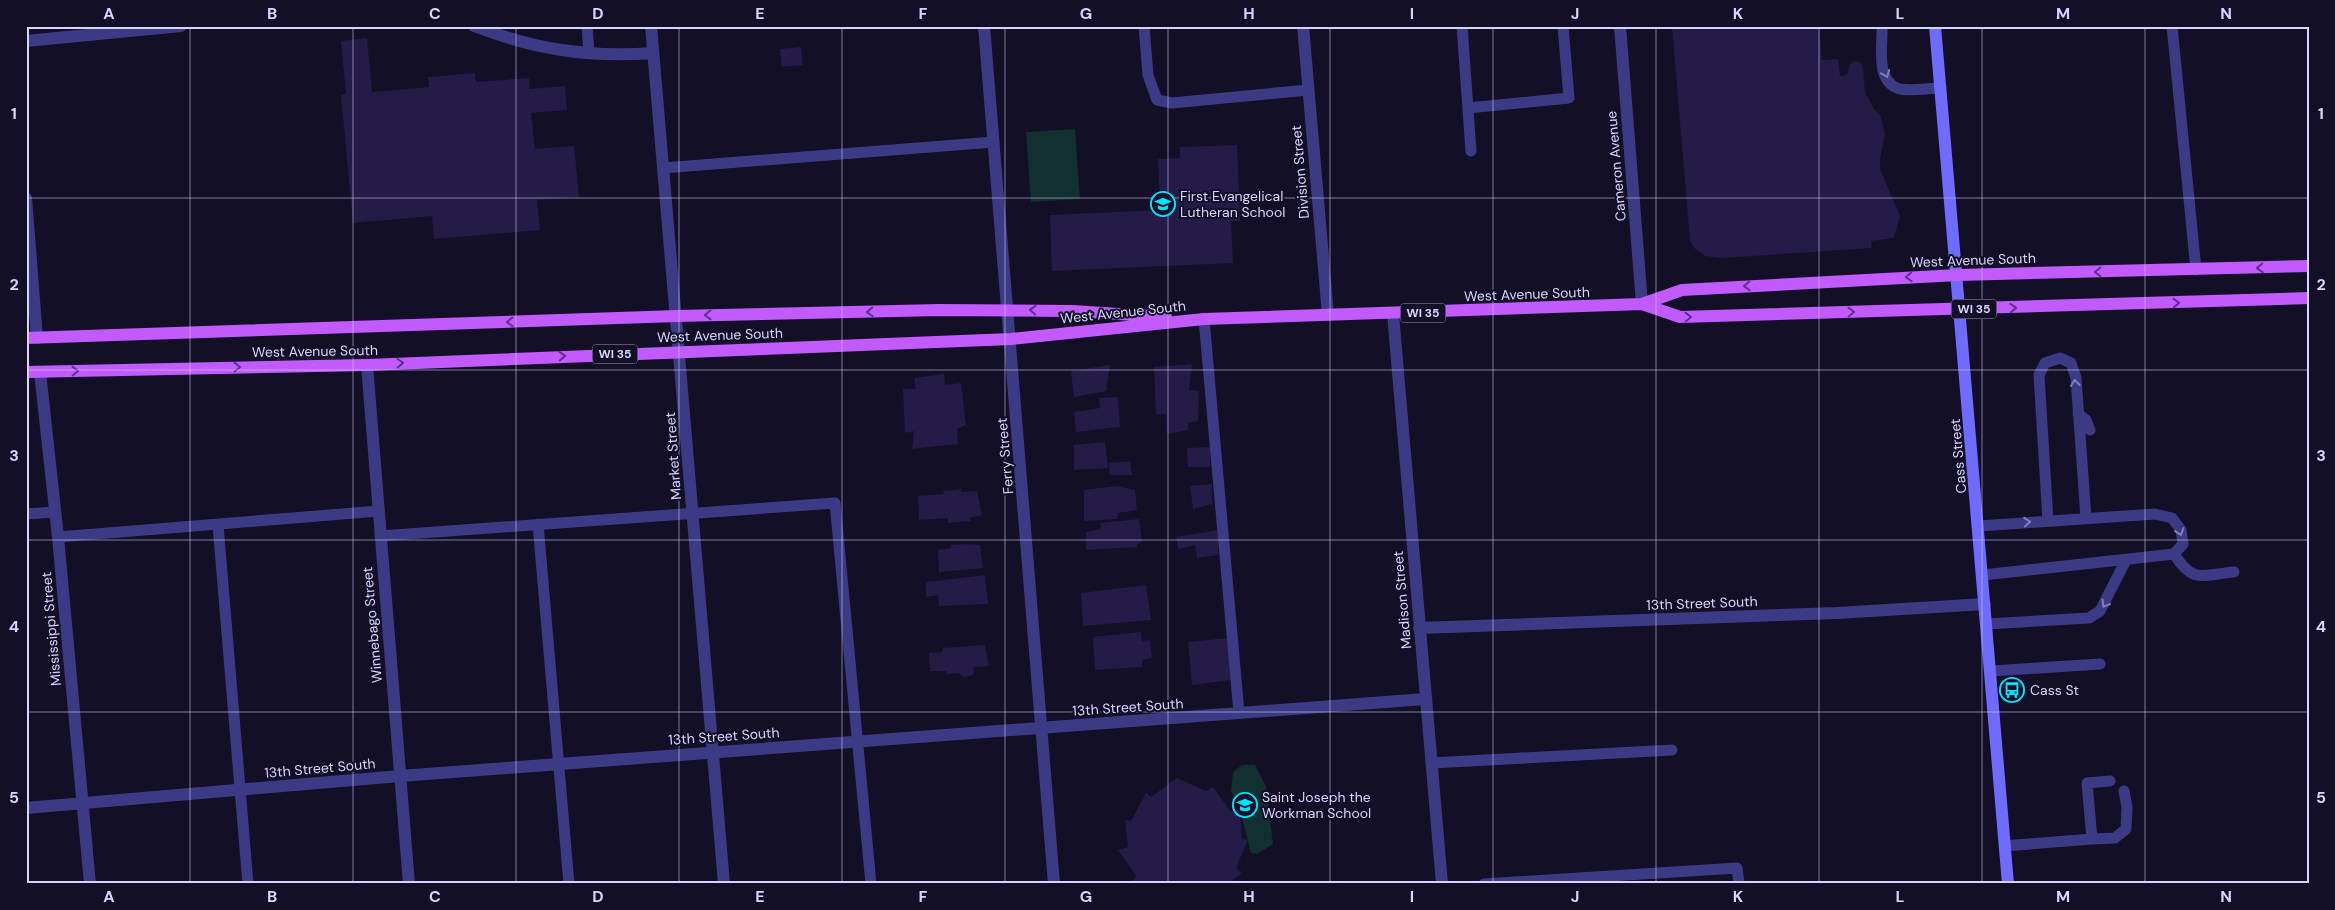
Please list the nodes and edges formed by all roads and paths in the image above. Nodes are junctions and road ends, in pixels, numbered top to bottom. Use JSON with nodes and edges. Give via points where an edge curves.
{"nodes":[{"id":1,"x":181,"y":26,"type":"edge"},
{"id":2,"x":474,"y":26,"type":"edge"},
{"id":3,"x":587,"y":26,"type":"edge"},
{"id":4,"x":651,"y":26,"type":"edge"},
{"id":5,"x":984,"y":26,"type":"edge"},
{"id":6,"x":1144,"y":26,"type":"edge"},
{"id":7,"x":1303,"y":26,"type":"edge"},
{"id":8,"x":1462,"y":26,"type":"edge"},
{"id":9,"x":1564,"y":26,"type":"edge"},
{"id":10,"x":1620,"y":26,"type":"edge"},
{"id":11,"x":1882,"y":26,"type":"edge"},
{"id":12,"x":1936,"y":26,"type":"edge"},
{"id":13,"x":2172,"y":26,"type":"edge"},
{"id":14,"x":26,"y":41,"type":"edge"},
{"id":15,"x":589,"y":53,"type":"junction"},
{"id":16,"x":653,"y":53,"type":"junction"},
{"id":17,"x":1941,"y":88,"type":"junction"},
{"id":18,"x":1308,"y":90,"type":"junction"},
{"id":19,"x":1468,"y":108,"type":"junction"},
{"id":20,"x":994,"y":142,"type":"junction"},
{"id":21,"x":1471,"y":152,"type":"dead end"},
{"id":22,"x":663,"y":168,"type":"junction"},
{"id":23,"x":26,"y":198,"type":"edge"},
{"id":24,"x":28,"y":229,"type":"edge"},
{"id":25,"x":2309,"y":266,"type":"edge"},
{"id":26,"x":2196,"y":270,"type":"junction"},
{"id":27,"x":1958,"y":275,"type":"junction"},
{"id":28,"x":2309,"y":298,"type":"edge"},
{"id":29,"x":1642,"y":304,"type":"junction"},
{"id":30,"x":1961,"y":309,"type":"junction"},
{"id":31,"x":1008,"y":310,"type":"junction"},
{"id":32,"x":1392,"y":314,"type":"junction"},
{"id":33,"x":1328,"y":315,"type":"junction"},
{"id":34,"x":677,"y":316,"type":"junction"},
{"id":35,"x":1204,"y":319,"type":"junction"},
{"id":36,"x":32,"y":338,"type":"edge"},
{"id":37,"x":1010,"y":339,"type":"junction"},
{"id":38,"x":680,"y":352,"type":"junction"},
{"id":39,"x":367,"y":365,"type":"junction"},
{"id":40,"x":26,"y":372,"type":"edge"},
{"id":41,"x":40,"y":372,"type":"junction"},
{"id":42,"x":2078,"y":414,"type":"junction"},
{"id":43,"x":2090,"y":430,"type":"dead end"},
{"id":44,"x":2090,"y":448,"type":"dead end"},
{"id":45,"x":2081,"y":458,"type":"junction"},
{"id":46,"x":378,"y":511,"type":"junction"},
{"id":47,"x":55,"y":512,"type":"junction"},
{"id":48,"x":692,"y":512,"type":"junction"},
{"id":49,"x":26,"y":514,"type":"edge"},
{"id":50,"x":2086,"y":518,"type":"junction"},
{"id":51,"x":2048,"y":521,"type":"junction"},
{"id":52,"x":538,"y":524,"type":"junction"},
{"id":53,"x":218,"y":525,"type":"junction"},
{"id":54,"x":1979,"y":526,"type":"junction"},
{"id":55,"x":58,"y":536,"type":"junction"},
{"id":56,"x":380,"y":536,"type":"junction"},
{"id":57,"x":2174,"y":554,"type":"junction"},
{"id":58,"x":2126,"y":560,"type":"junction"},
{"id":59,"x":2234,"y":572,"type":"dead end"},
{"id":60,"x":1983,"y":575,"type":"junction"},
{"id":61,"x":1985,"y":604,"type":"junction"},
{"id":62,"x":1987,"y":624,"type":"junction"},
{"id":63,"x":1419,"y":628,"type":"junction"},
{"id":64,"x":2100,"y":664,"type":"dead end"},
{"id":65,"x":1991,"y":671,"type":"junction"},
{"id":66,"x":1425,"y":698,"type":"junction"},
{"id":67,"x":1238,"y":714,"type":"junction"},
{"id":68,"x":1042,"y":729,"type":"junction"},
{"id":69,"x":858,"y":742,"type":"junction"},
{"id":70,"x":1672,"y":750,"type":"dead end"},
{"id":71,"x":713,"y":752,"type":"junction"},
{"id":72,"x":1431,"y":763,"type":"junction"},
{"id":73,"x":559,"y":764,"type":"junction"},
{"id":74,"x":400,"y":776,"type":"junction"},
{"id":75,"x":2110,"y":781,"type":"dead end"},
{"id":76,"x":240,"y":791,"type":"junction"},
{"id":77,"x":2124,"y":791,"type":"dead end"},
{"id":78,"x":82,"y":803,"type":"junction"},
{"id":79,"x":26,"y":808,"type":"edge"},
{"id":80,"x":2092,"y":840,"type":"junction"},
{"id":81,"x":2004,"y":846,"type":"junction"},
{"id":82,"x":90,"y":884,"type":"edge"},
{"id":83,"x":248,"y":884,"type":"edge"},
{"id":84,"x":409,"y":884,"type":"edge"},
{"id":85,"x":569,"y":884,"type":"edge"},
{"id":86,"x":724,"y":884,"type":"edge"},
{"id":87,"x":870,"y":884,"type":"edge"},
{"id":88,"x":1054,"y":884,"type":"edge"},
{"id":89,"x":1442,"y":884,"type":"edge"},
{"id":90,"x":1484,"y":884,"type":"edge"},
{"id":91,"x":1739,"y":884,"type":"edge"},
{"id":92,"x":2008,"y":884,"type":"edge"}],
"edges":[{"from":1,"to":14,"type":"street"},
{"from":2,"to":15,"type":"street","via":[[514,41]]},
{"from":3,"to":15,"type":"lane"},
{"from":4,"to":16,"type":"street","name":"Market Street"},
{"from":5,"to":20,"type":"street","name":"Ferry Street"},
{"from":6,"to":18,"type":"lane","via":[[1148,76],[1156,100],[1172,103]]},
{"from":7,"to":18,"type":"street","name":"Division Street"},
{"from":8,"to":19,"type":"lane"},
{"from":9,"to":19,"type":"lane","via":[[1569,98]]},
{"from":10,"to":29,"type":"street","name":"Cameron Avenue"},
{"from":11,"to":17,"type":"lane","one_way":true,"via":[[1882,61],[1884,75],[1890,84],[1898,89]]},
{"from":12,"to":17,"type":"street","name":"Cass Street"},
{"from":13,"to":26,"type":"lane"},
{"from":15,"to":16,"type":"street"},
{"from":16,"to":22,"type":"street","name":"Market Street"},
{"from":17,"to":27,"type":"street","name":"Cass Street"},
{"from":18,"to":33,"type":"street","name":"Division Street"},
{"from":19,"to":21,"type":"lane"},
{"from":20,"to":22,"type":"lane"},
{"from":20,"to":31,"type":"street","name":"Ferry Street"},
{"from":22,"to":34,"type":"street","name":"Market Street"},
{"from":23,"to":24,"type":"street"},
{"from":24,"to":36,"type":"street"},
{"from":25,"to":26,"type":"main road","name":"West Avenue South","number":"WI 35","one_way":true},
{"from":26,"to":27,"type":"main road","name":"West Avenue South","number":"WI 35","one_way":true},
{"from":27,"to":29,"type":"main road","name":"West Avenue South","number":"WI 35","one_way":true,"via":[[1682,290]]},
{"from":27,"to":30,"type":"street","name":"Cass Street"},
{"from":30,"to":28,"type":"main road","name":"West Avenue South","number":"WI 35","one_way":true},
{"from":29,"to":30,"type":"main road","name":"West Avenue South","number":"WI 35","one_way":true,"via":[[1680,317]]},
{"from":29,"to":32,"type":"main road","name":"West Avenue South","number":"WI 35"},
{"from":30,"to":54,"type":"street","name":"Cass Street"},
{"from":31,"to":34,"type":"main road","name":"West Avenue South","number":"WI 35","one_way":true},
{"from":35,"to":31,"type":"main road","name":"West Avenue South","number":"WI 35","one_way":true},
{"from":31,"to":37,"type":"street","name":"Ferry Street"},
{"from":32,"to":33,"type":"main road","name":"West Avenue South","number":"WI 35"},
{"from":32,"to":63,"type":"street","name":"Madison Street"},
{"from":33,"to":35,"type":"main road","name":"West Avenue South","number":"WI 35"},
{"from":34,"to":36,"type":"main road","name":"West Avenue South","number":"WI 35","one_way":true},
{"from":34,"to":38,"type":"street","name":"Market Street"},
{"from":35,"to":37,"type":"main road","name":"West Avenue South","number":"WI 35"},
{"from":35,"to":67,"type":"lane"},
{"from":37,"to":38,"type":"main road","name":"West Avenue South","number":"WI 35"},
{"from":37,"to":68,"type":"street","name":"Ferry Street"},
{"from":39,"to":38,"type":"main road","name":"West Avenue South","number":"WI 35","one_way":true},
{"from":38,"to":48,"type":"street","name":"Market Street"},
{"from":41,"to":39,"type":"main road","name":"West Avenue South","number":"WI 35","one_way":true},
{"from":39,"to":46,"type":"street","name":"Winnebago Street"},
{"from":40,"to":41,"type":"main road","name":"West Avenue South","number":"WI 35"},
{"from":41,"to":47,"type":"street","name":"Mississippi Street"},
{"from":42,"to":43,"type":"lane","via":[[2086,420]]},
{"from":42,"to":45,"type":"lane"},
{"from":42,"to":51,"type":"lane","one_way":true,"via":[[2076,378],[2071,363],[2060,358],[2046,363],[2039,375]]},
{"from":44,"to":45,"type":"lane"},
{"from":45,"to":50,"type":"lane"},
{"from":46,"to":53,"type":"lane"},
{"from":46,"to":56,"type":"street","name":"Winnebago Street"},
{"from":47,"to":49,"type":"lane"},
{"from":47,"to":55,"type":"street","name":"Mississippi Street"},
{"from":48,"to":52,"type":"lane"},
{"from":48,"to":69,"type":"lane","via":[[835,503]]},
{"from":48,"to":71,"type":"street","name":"Market Street"},
{"from":50,"to":51,"type":"lane"},
{"from":50,"to":57,"type":"lane","one_way":true,"via":[[2155,514],[2172,518],[2181,530],[2183,544]]},
{"from":54,"to":51,"type":"lane","one_way":true},
{"from":52,"to":56,"type":"lane"},
{"from":52,"to":73,"type":"lane"},
{"from":53,"to":55,"type":"lane"},
{"from":53,"to":76,"type":"lane"},
{"from":54,"to":60,"type":"street","name":"Cass Street"},
{"from":55,"to":78,"type":"street","name":"Mississippi Street"},
{"from":56,"to":74,"type":"street","name":"Winnebago Street"},
{"from":57,"to":58,"type":"lane"},
{"from":57,"to":59,"type":"lane","via":[[2184,571],[2194,576]]},
{"from":58,"to":60,"type":"lane"},
{"from":58,"to":62,"type":"lane","one_way":true,"via":[[2100,612],[2090,618]]},
{"from":60,"to":61,"type":"street","name":"Cass Street"},
{"from":61,"to":62,"type":"street","name":"Cass Street"},
{"from":61,"to":63,"type":"street","name":"13th Street South","via":[[1837,613]]},
{"from":62,"to":65,"type":"street","name":"Cass Street"},
{"from":63,"to":66,"type":"street","name":"Madison Street"},
{"from":64,"to":65,"type":"lane"},
{"from":65,"to":81,"type":"street","name":"Cass Street"},
{"from":66,"to":67,"type":"street","name":"13th Street South"},
{"from":66,"to":72,"type":"street","name":"Madison Street"},
{"from":67,"to":68,"type":"street","name":"13th Street South"},
{"from":68,"to":69,"type":"street","name":"13th Street South"},
{"from":68,"to":88,"type":"street","name":"Ferry Street"},
{"from":69,"to":71,"type":"street","name":"13th Street South"},
{"from":69,"to":87,"type":"lane"},
{"from":70,"to":72,"type":"lane"},
{"from":71,"to":73,"type":"street","name":"13th Street South"},
{"from":71,"to":86,"type":"street","name":"Market Street"},
{"from":72,"to":89,"type":"street","name":"Madison Street"},
{"from":73,"to":74,"type":"street","name":"13th Street South"},
{"from":73,"to":85,"type":"lane"},
{"from":74,"to":76,"type":"street","name":"13th Street South"},
{"from":74,"to":84,"type":"street","name":"Winnebago Street"},
{"from":75,"to":80,"type":"lane","via":[[2087,783]]},
{"from":76,"to":78,"type":"street","name":"13th Street South"},
{"from":76,"to":83,"type":"lane"},
{"from":77,"to":80,"type":"lane","via":[[2126,829],[2115,838]]},
{"from":78,"to":79,"type":"street","name":"13th Street South"},
{"from":78,"to":82,"type":"street","name":"Mississippi Street"},
{"from":80,"to":81,"type":"lane"},
{"from":81,"to":92,"type":"street","name":"Cass Street"},
{"from":90,"to":91,"type":"lane","via":[[1737,868]]}]}
